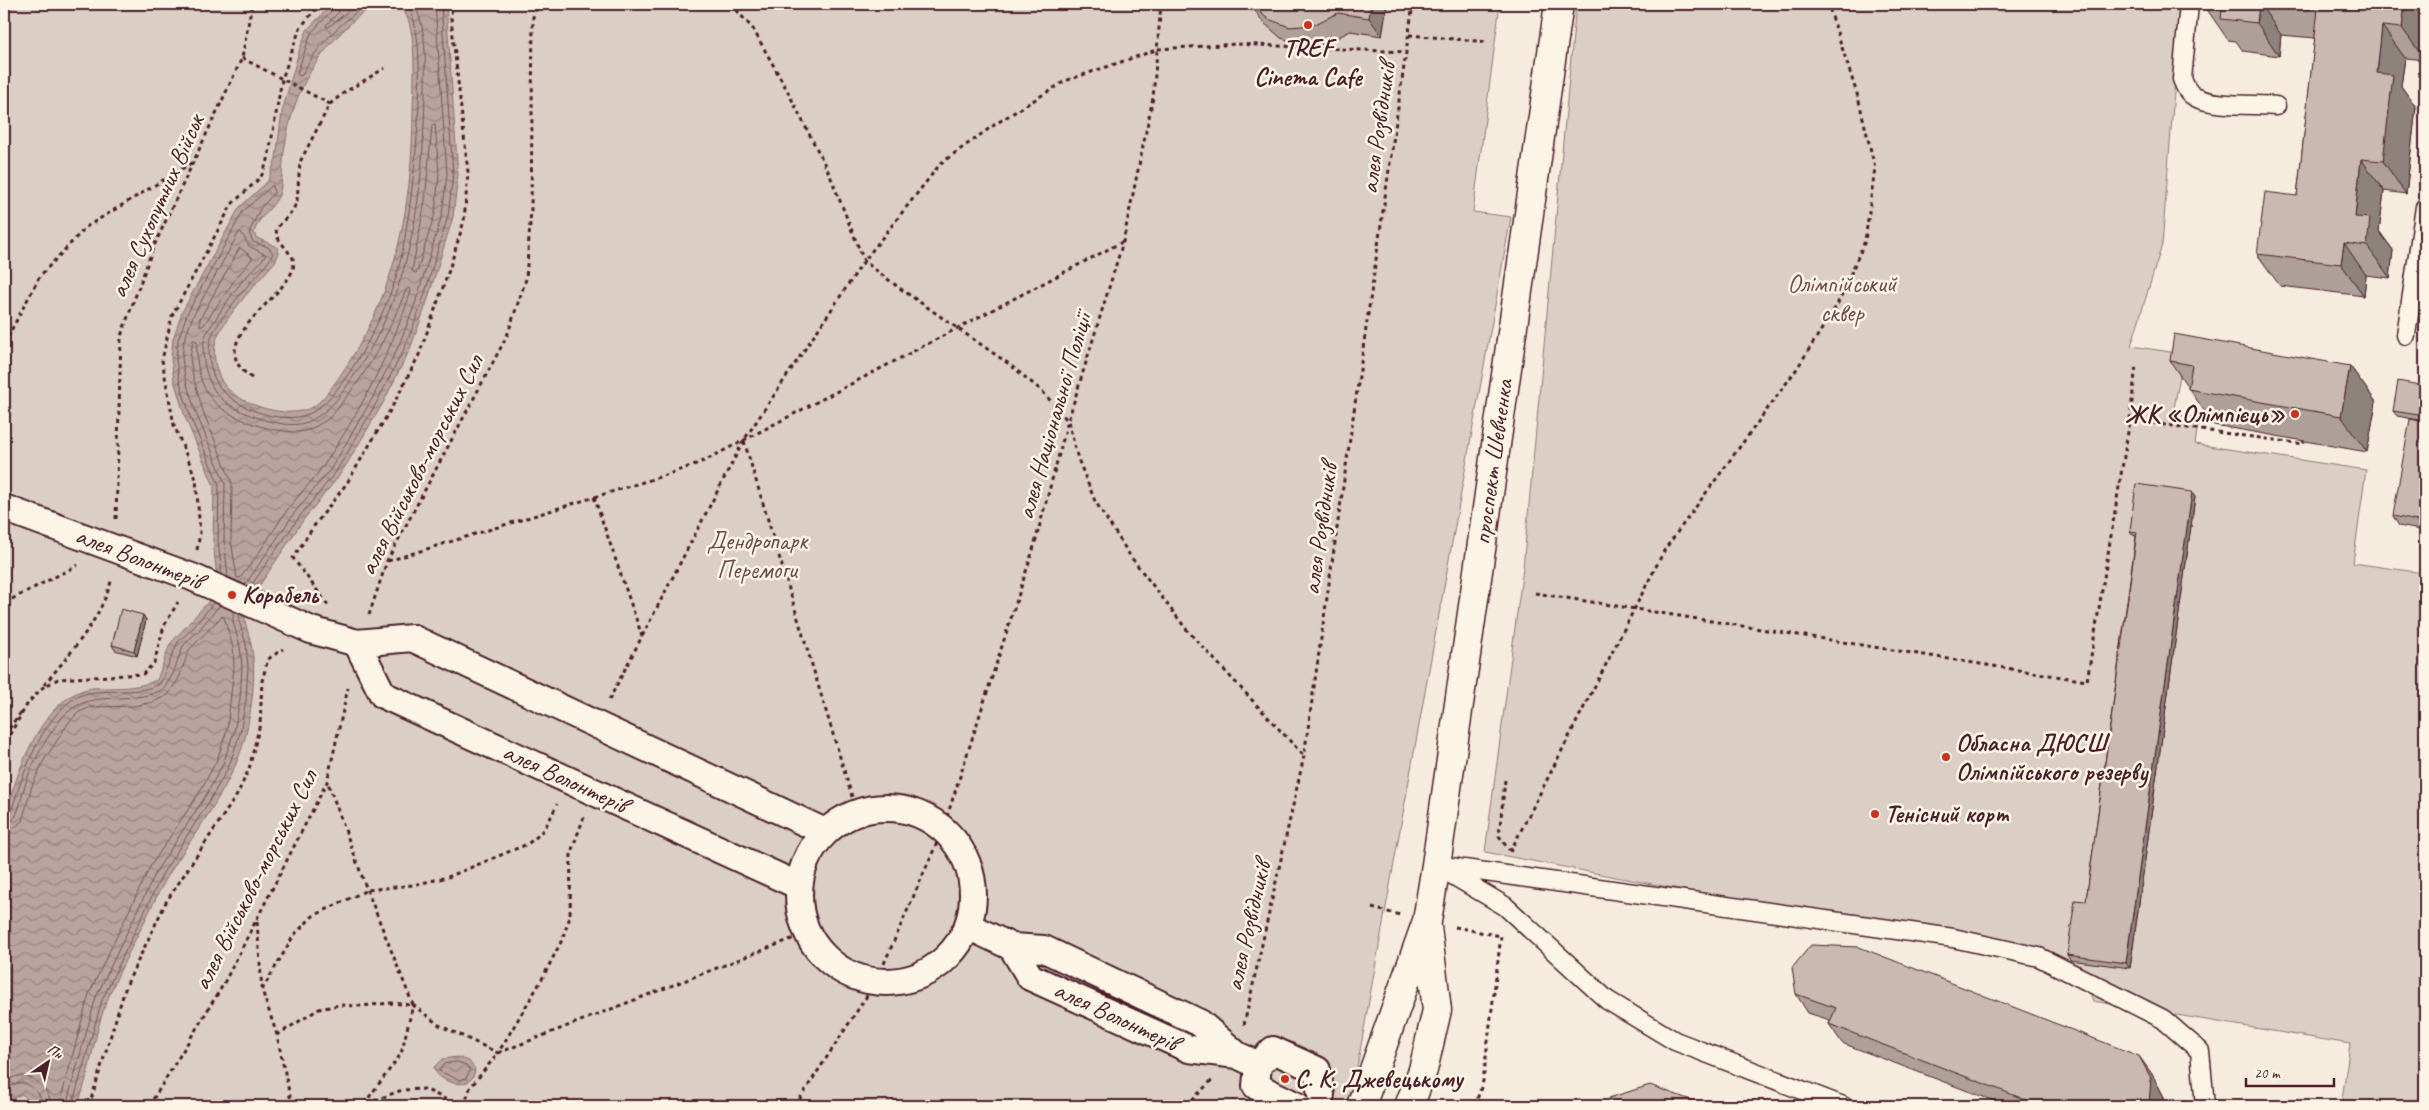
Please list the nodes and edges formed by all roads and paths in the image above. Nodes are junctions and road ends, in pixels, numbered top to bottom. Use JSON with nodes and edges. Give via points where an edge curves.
{"nodes":[{"id":1,"x":252,"y":4,"type":"edge"},
{"id":2,"x":320,"y":4,"type":"edge"},
{"id":3,"x":452,"y":4,"type":"edge"},
{"id":4,"x":538,"y":4,"type":"edge"},
{"id":5,"x":731,"y":4,"type":"edge"},
{"id":6,"x":1161,"y":4,"type":"edge"},
{"id":7,"x":1413,"y":4,"type":"edge"},
{"id":8,"x":1559,"y":4,"type":"edge"},
{"id":9,"x":1828,"y":4,"type":"edge"},
{"id":10,"x":2190,"y":4,"type":"edge"},
{"id":11,"x":1409,"y":35,"type":"junction"},
{"id":12,"x":1488,"y":42,"type":"dead end"},
{"id":13,"x":1159,"y":49,"type":"junction"},
{"id":14,"x":1406,"y":52,"type":"junction"},
{"id":15,"x":242,"y":58,"type":"junction"},
{"id":16,"x":385,"y":68,"type":"dead end"},
{"id":17,"x":282,"y":80,"type":"junction"},
{"id":18,"x":330,"y":104,"type":"junction"},
{"id":19,"x":2276,"y":106,"type":"dead end"},
{"id":20,"x":194,"y":162,"type":"junction"},
{"id":21,"x":2425,"y":207,"type":"edge"},
{"id":22,"x":1123,"y":242,"type":"junction"},
{"id":23,"x":864,"y":261,"type":"junction"},
{"id":24,"x":958,"y":328,"type":"junction"},
{"id":25,"x":2406,"y":335,"type":"dead end"},
{"id":26,"x":4,"y":344,"type":"edge"},
{"id":27,"x":2136,"y":364,"type":"dead end"},
{"id":28,"x":252,"y":378,"type":"dead end"},
{"id":29,"x":2130,"y":420,"type":"junction"},
{"id":30,"x":1068,"y":421,"type":"junction"},
{"id":31,"x":2304,"y":435,"type":"edge"},
{"id":32,"x":744,"y":440,"type":"junction"},
{"id":33,"x":594,"y":497,"type":"junction"},
{"id":34,"x":4,"y":508,"type":"edge"},
{"id":35,"x":115,"y":547,"type":"junction"},
{"id":36,"x":387,"y":561,"type":"junction"},
{"id":37,"x":192,"y":577,"type":"junction"},
{"id":38,"x":1535,"y":593,"type":"dead end"},
{"id":39,"x":4,"y":600,"type":"edge"},
{"id":40,"x":1634,"y":609,"type":"junction"},
{"id":41,"x":172,"y":614,"type":"dead end"},
{"id":42,"x":311,"y":630,"type":"junction"},
{"id":43,"x":642,"y":637,"type":"dead end"},
{"id":44,"x":357,"y":643,"type":"junction"},
{"id":45,"x":42,"y":688,"type":"junction"},
{"id":46,"x":28,"y":703,"type":"junction"},
{"id":47,"x":4,"y":734,"type":"edge"},
{"id":48,"x":4,"y":750,"type":"edge"},
{"id":49,"x":1304,"y":756,"type":"junction"},
{"id":50,"x":1505,"y":780,"type":"dead end"},
{"id":51,"x":328,"y":782,"type":"junction"},
{"id":52,"x":594,"y":792,"type":"junction"},
{"id":53,"x":857,"y":812,"type":"junction"},
{"id":54,"x":943,"y":829,"type":"junction"},
{"id":55,"x":825,"y":832,"type":"junction"},
{"id":56,"x":1510,"y":851,"type":"junction"},
{"id":57,"x":1436,"y":865,"type":"junction"},
{"id":58,"x":1508,"y":875,"type":"junction"},
{"id":59,"x":798,"y":886,"type":"junction"},
{"id":60,"x":1505,"y":906,"type":"junction"},
{"id":61,"x":256,"y":921,"type":"junction"},
{"id":62,"x":1426,"y":921,"type":"junction"},
{"id":63,"x":968,"y":926,"type":"junction"},
{"id":64,"x":807,"y":933,"type":"junction"},
{"id":65,"x":876,"y":982,"type":"junction"},
{"id":66,"x":414,"y":1005,"type":"junction"},
{"id":67,"x":277,"y":1035,"type":"junction"},
{"id":68,"x":498,"y":1053,"type":"junction"},
{"id":69,"x":1248,"y":1060,"type":"junction"},
{"id":70,"x":1331,"y":1103,"type":"edge"},
{"id":71,"x":362,"y":1105,"type":"edge"},
{"id":72,"x":90,"y":1106,"type":"edge"},
{"id":73,"x":149,"y":1106,"type":"edge"},
{"id":74,"x":292,"y":1106,"type":"edge"},
{"id":75,"x":459,"y":1106,"type":"edge"},
{"id":76,"x":464,"y":1106,"type":"edge"},
{"id":77,"x":795,"y":1106,"type":"edge"},
{"id":78,"x":1297,"y":1106,"type":"edge"},
{"id":79,"x":1409,"y":1106,"type":"edge"},
{"id":80,"x":1475,"y":1106,"type":"edge"},
{"id":81,"x":1843,"y":1106,"type":"edge"},
{"id":82,"x":2205,"y":1106,"type":"edge"}],
"edges":[{"from":1,"to":15,"type":"path","name":"алея Сухопутних Військ"},
{"from":2,"to":17,"type":"path","via":[[300,28]]},
{"from":3,"to":44,"type":"path","via":[[468,172],[464,221],[419,355],[348,483],[293,558]]},
{"from":4,"to":36,"type":"path","name":"алея Військово-морських Сил","via":[[533,17],[531,210],[526,279],[506,336]]},
{"from":5,"to":23,"type":"path","via":[[753,29],[786,88],[828,173]]},
{"from":6,"to":13,"type":"path","name":"алея Національної Поліції"},
{"from":7,"to":11,"type":"path","name":"алея Розвідників"},
{"from":8,"to":57,"type":"main road","name":"проспект Шевченка"},
{"from":9,"to":40,"type":"path","via":[[1858,97],[1875,168],[1865,242],[1837,306],[1796,370],[1666,549]]},
{"from":10,"to":19,"type":"lane","via":[[2182,79],[2186,90],[2195,97],[2211,101]]},
{"from":11,"to":12,"type":"path"},
{"from":11,"to":14,"type":"path","name":"алея Розвідників"},
{"from":13,"to":14,"type":"path","via":[[1236,44]]},
{"from":13,"to":22,"type":"path","name":"алея Національної Поліції","via":[[1153,98]]},
{"from":13,"to":23,"type":"path","via":[[1065,81],[940,163]]},
{"from":14,"to":49,"type":"path","name":"алея Розвідників"},
{"from":15,"to":17,"type":"path"},
{"from":15,"to":20,"type":"path","name":"алея Сухопутних Військ"},
{"from":16,"to":18,"type":"path"},
{"from":17,"to":18,"type":"path"},
{"from":17,"to":37,"type":"path","via":[[268,160],[261,177],[232,204],[172,316],[162,360],[174,425],[196,479],[200,532]]},
{"from":18,"to":28,"type":"path","via":[[300,162],[297,201],[276,229],[277,237],[293,258],[293,270],[254,315],[237,346],[236,359],[241,371]]},
{"from":20,"to":26,"type":"path","via":[[86,227],[40,276]]},
{"from":20,"to":35,"type":"path","name":"алея Сухопутних Військ","via":[[152,248],[121,336]]},
{"from":21,"to":25,"type":"lane"},
{"from":22,"to":24,"type":"path"},
{"from":22,"to":30,"type":"path","name":"алея Національної Поліції"},
{"from":23,"to":24,"type":"path"},
{"from":23,"to":32,"type":"path"},
{"from":24,"to":30,"type":"path","via":[[1042,391]]},
{"from":24,"to":32,"type":"path"},
{"from":27,"to":29,"type":"path"},
{"from":29,"to":31,"type":"path","via":[[2303,444]]},
{"from":29,"to":40,"type":"path","via":[[2087,681]]},
{"from":30,"to":49,"type":"path","via":[[1078,460],[1095,501],[1131,557],[1187,630]]},
{"from":30,"to":54,"type":"path","name":"алея Національної Поліції","via":[[1033,550]]},
{"from":32,"to":33,"type":"path","via":[[670,474]]},
{"from":32,"to":53,"type":"path"},
{"from":33,"to":36,"type":"path"},
{"from":33,"to":43,"type":"path"},
{"from":34,"to":35,"type":"street","name":"алея Волонтерів"},
{"from":35,"to":37,"type":"street","name":"алея Волонтерів"},
{"from":35,"to":39,"type":"path"},
{"from":35,"to":45,"type":"path","name":"алея Сухопутних Військ","via":[[109,590],[92,626]]},
{"from":36,"to":44,"type":"path","name":"алея Військово-морських Сил"},
{"from":37,"to":42,"type":"street","name":"алея Волонтерів"},
{"from":38,"to":40,"type":"path"},
{"from":40,"to":56,"type":"path"},
{"from":41,"to":45,"type":"path","via":[[164,626],[154,663],[143,674],[58,679]]},
{"from":42,"to":44,"type":"street","name":"алея Волонтерів"},
{"from":42,"to":72,"type":"path","via":[[268,659],[262,681],[260,724],[249,770],[237,795],[166,902],[126,986]]},
{"from":44,"to":51,"type":"path","name":"алея Військово-морських Сил"},
{"from":44,"to":52,"type":"street","name":"алея Волонтерів","via":[[383,695]]},
{"from":44,"to":55,"type":"street","name":"алея Волонтерів","via":[[412,638]]},
{"from":45,"to":46,"type":"path","name":"алея Сухопутних Військ"},
{"from":46,"to":47,"type":"path"},
{"from":46,"to":48,"type":"path"},
{"from":49,"to":69,"type":"path","name":"алея Розвідників"},
{"from":50,"to":56,"type":"path","via":[[1499,836]]},
{"from":51,"to":61,"type":"path","name":"алея Військово-морських Сил"},
{"from":51,"to":66,"type":"path"},
{"from":52,"to":59,"type":"street","name":"алея Волонтерів"},
{"from":52,"to":68,"type":"path","via":[[571,852],[570,916],[561,942]]},
{"from":53,"to":54,"type":"street","via":[[887,808],[916,814]]},
{"from":53,"to":55,"type":"street"},
{"from":54,"to":63,"type":"street","via":[[960,849],[970,874],[973,900]]},
{"from":54,"to":65,"type":"path","name":"алея Національної Поліції"},
{"from":55,"to":59,"type":"street","via":[[812,848]]},
{"from":56,"to":58,"type":"path"},
{"from":57,"to":58,"type":"lane"},
{"from":57,"to":60,"type":"lane"},
{"from":57,"to":62,"type":"main road","name":"проспект Шевченка"},
{"from":58,"to":82,"type":"lane","via":[[1953,938],[2039,957],[2163,1019],[2200,1051]]},
{"from":59,"to":64,"type":"street","via":[[799,910]]},
{"from":60,"to":80,"type":"path","via":[[1483,1081]]},
{"from":60,"to":81,"type":"lane","via":[[1607,1000],[1675,1041]]},
{"from":61,"to":67,"type":"path","via":[[262,990]]},
{"from":61,"to":73,"type":"path","name":"алея Військово-морських Сил","via":[[223,985]]},
{"from":62,"to":70,"type":"main road","name":"проспект Шевченка"},
{"from":62,"to":79,"type":"main road","name":"проспект Шевченка","via":[[1437,1010],[1423,1070]]},
{"from":63,"to":65,"type":"street","via":[[957,946],[941,963],[899,982]]},
{"from":63,"to":69,"type":"street","name":"алея Волонтерів","via":[[1012,947],[1044,949],[1192,1019]]},
{"from":64,"to":65,"type":"street","via":[[835,966]]},
{"from":64,"to":68,"type":"path"},
{"from":65,"to":77,"type":"path","name":"алея Національної Поліції"},
{"from":66,"to":67,"type":"path","via":[[391,1002],[319,1009]]},
{"from":66,"to":68,"type":"path","via":[[439,1025]]},
{"from":66,"to":71,"type":"path","via":[[401,1054]]},
{"from":67,"to":74,"type":"path"},
{"from":68,"to":76,"type":"path","via":[[470,1088]]},
{"from":69,"to":70,"type":"street","via":[[1273,1050],[1317,1070]]},
{"from":69,"to":78,"type":"street","via":[[1256,1086]]},
{"from":71,"to":75,"type":"path","via":[[402,1090],[425,1088]]}]}
